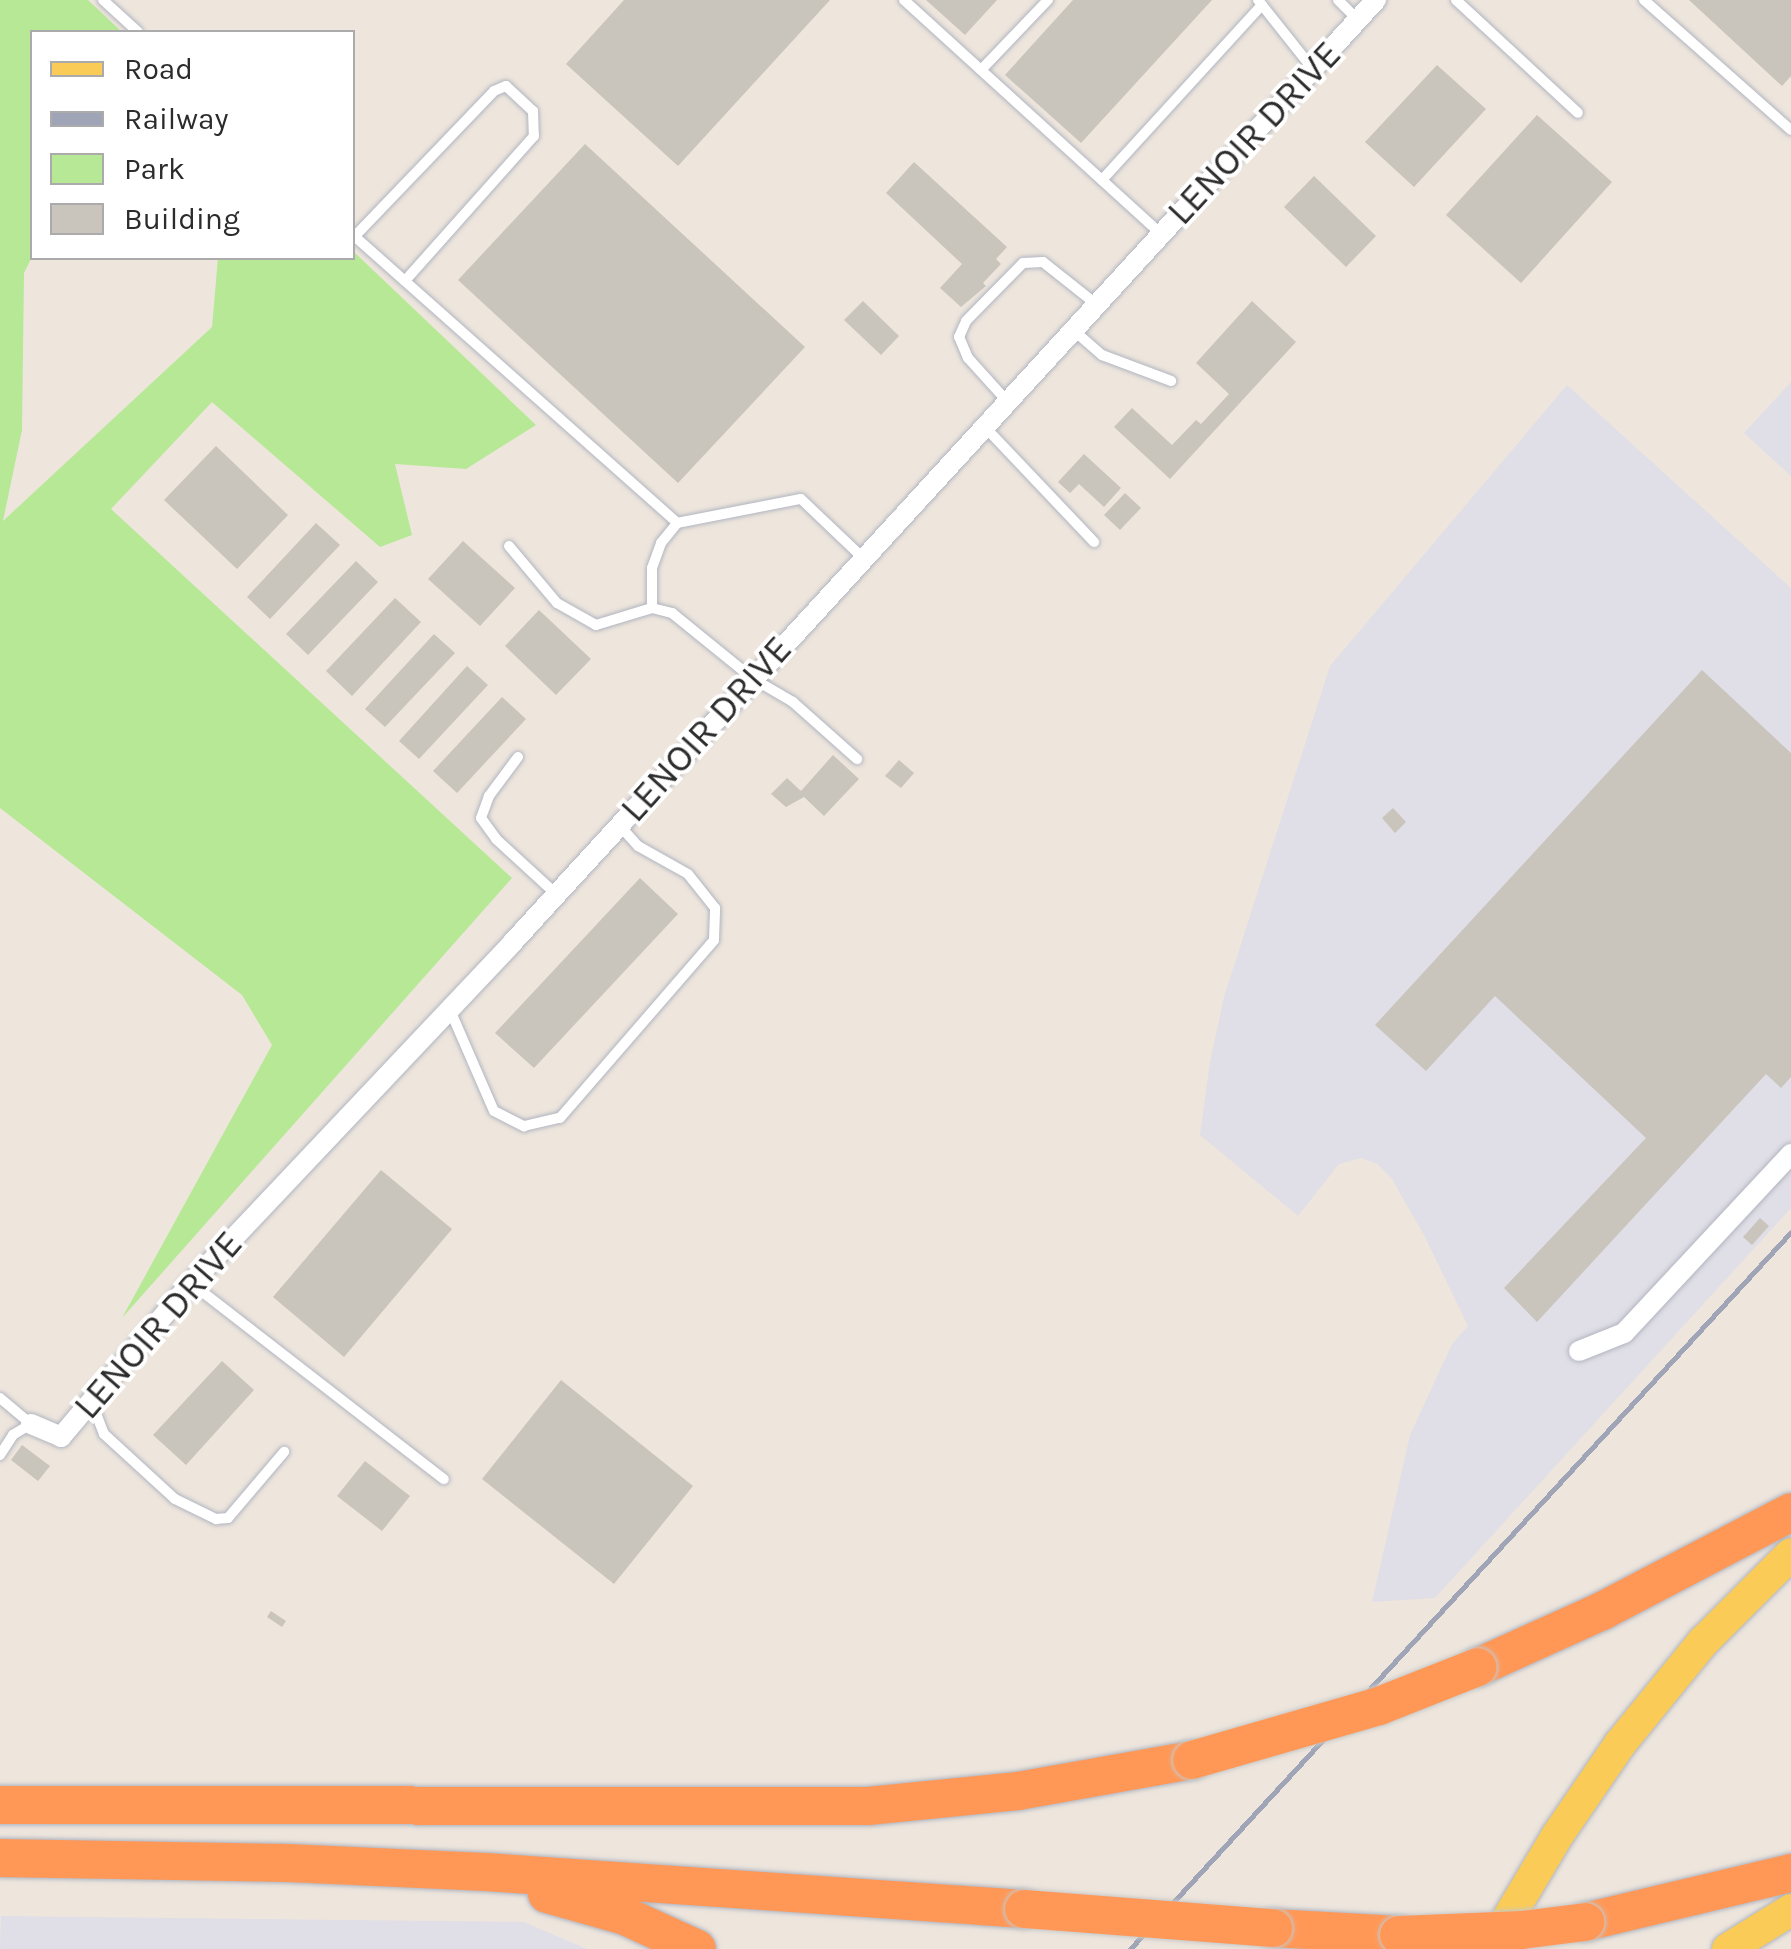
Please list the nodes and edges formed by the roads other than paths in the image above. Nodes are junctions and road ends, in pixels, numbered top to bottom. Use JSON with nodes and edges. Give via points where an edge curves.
{"nodes":[{"id":1,"x":102,"y":0,"type":"edge"},
{"id":2,"x":904,"y":0,"type":"edge"},
{"id":3,"x":1048,"y":0,"type":"edge"},
{"id":4,"x":1338,"y":0,"type":"edge"},
{"id":5,"x":1376,"y":0,"type":"edge"},
{"id":6,"x":1456,"y":0,"type":"edge"},
{"id":7,"x":1644,"y":0,"type":"edge"},
{"id":8,"x":1260,"y":2,"type":"edge"},
{"id":9,"x":1358,"y":20,"type":"junction"},
{"id":10,"x":136,"y":30,"type":"edge"},
{"id":11,"x":1313,"y":69,"type":"junction"},
{"id":12,"x":981,"y":70,"type":"junction"},
{"id":13,"x":1578,"y":112,"type":"dead end"},
{"id":14,"x":1791,"y":130,"type":"edge"},
{"id":15,"x":1102,"y":180,"type":"junction"},
{"id":16,"x":355,"y":234,"type":"edge"},
{"id":17,"x":1161,"y":234,"type":"junction"},
{"id":18,"x":355,"y":236,"type":"edge"},
{"id":19,"x":404,"y":281,"type":"junction"},
{"id":20,"x":1096,"y":304,"type":"junction"},
{"id":21,"x":1072,"y":328,"type":"junction"},
{"id":22,"x":1172,"y":381,"type":"dead end"},
{"id":23,"x":1006,"y":400,"type":"junction"},
{"id":24,"x":983,"y":425,"type":"junction"},
{"id":25,"x":677,"y":523,"type":"junction"},
{"id":26,"x":1094,"y":542,"type":"dead end"},
{"id":27,"x":509,"y":546,"type":"dead end"},
{"id":28,"x":862,"y":558,"type":"junction"},
{"id":29,"x":652,"y":608,"type":"junction"},
{"id":30,"x":752,"y":678,"type":"junction"},
{"id":31,"x":518,"y":757,"type":"dead end"},
{"id":32,"x":856,"y":759,"type":"dead end"},
{"id":33,"x":618,"y":824,"type":"junction"},
{"id":34,"x":556,"y":894,"type":"junction"},
{"id":35,"x":449,"y":1010,"type":"junction"},
{"id":36,"x":1791,"y":1154,"type":"edge"},
{"id":37,"x":191,"y":1283,"type":"junction"},
{"id":38,"x":1580,"y":1351,"type":"dead end"},
{"id":39,"x":0,"y":1398,"type":"edge"},
{"id":40,"x":90,"y":1398,"type":"junction"},
{"id":41,"x":31,"y":1424,"type":"junction"},
{"id":42,"x":284,"y":1452,"type":"dead end"},
{"id":43,"x":0,"y":1454,"type":"edge"},
{"id":44,"x":444,"y":1479,"type":"dead end"},
{"id":45,"x":1791,"y":1512,"type":"edge"},
{"id":46,"x":1791,"y":1554,"type":"edge"},
{"id":47,"x":0,"y":1804,"type":"edge"},
{"id":48,"x":0,"y":1860,"type":"edge"},
{"id":49,"x":1791,"y":1873,"type":"edge"},
{"id":50,"x":1791,"y":1910,"type":"edge"},
{"id":51,"x":698,"y":1949,"type":"edge"},
{"id":52,"x":1490,"y":1949,"type":"edge"},
{"id":53,"x":1728,"y":1949,"type":"edge"}],
"edges":[{"from":1,"to":10,"type":"lane"},
{"from":2,"to":12,"type":"lane"},
{"from":3,"to":12,"type":"lane"},
{"from":4,"to":9,"type":"lane"},
{"from":5,"to":9,"type":"street","name":"LENOIR DRIVE"},
{"from":6,"to":13,"type":"lane"},
{"from":7,"to":14,"type":"lane"},
{"from":8,"to":11,"type":"lane"},
{"from":8,"to":15,"type":"lane"},
{"from":9,"to":11,"type":"street","name":"LENOIR DRIVE"},
{"from":11,"to":17,"type":"street","name":"LENOIR DRIVE"},
{"from":12,"to":15,"type":"lane"},
{"from":15,"to":17,"type":"lane"},
{"from":16,"to":19,"type":"lane","via":[[506,86],[533,112],[534,136]]},
{"from":17,"to":20,"type":"street","name":"LENOIR DRIVE"},
{"from":18,"to":19,"type":"lane"},
{"from":19,"to":25,"type":"lane"},
{"from":20,"to":21,"type":"street","name":"LENOIR DRIVE"},
{"from":20,"to":23,"type":"lane","via":[[1043,262],[1023,263],[966,321],[959,337],[968,358]]},
{"from":21,"to":22,"type":"lane","via":[[1102,356]]},
{"from":21,"to":23,"type":"street","name":"LENOIR DRIVE"},
{"from":23,"to":24,"type":"street","name":"LENOIR DRIVE"},
{"from":24,"to":26,"type":"lane"},
{"from":24,"to":28,"type":"street","name":"LENOIR DRIVE"},
{"from":25,"to":28,"type":"lane","via":[[800,499]]},
{"from":25,"to":29,"type":"lane","via":[[652,568]]},
{"from":27,"to":29,"type":"lane","via":[[558,603],[596,625]]},
{"from":28,"to":30,"type":"street","name":"LENOIR DRIVE"},
{"from":29,"to":30,"type":"lane","via":[[672,614]]},
{"from":30,"to":32,"type":"lane","via":[[793,702]]},
{"from":30,"to":33,"type":"street","name":"LENOIR DRIVE"},
{"from":31,"to":34,"type":"lane","via":[[481,818]]},
{"from":33,"to":34,"type":"street","name":"LENOIR DRIVE"},
{"from":33,"to":35,"type":"lane","via":[[638,846],[688,874],[714,908],[714,940],[560,1118],[524,1126],[494,1111]]},
{"from":34,"to":35,"type":"street","name":"LENOIR DRIVE"},
{"from":35,"to":37,"type":"street","name":"LENOIR DRIVE"},
{"from":36,"to":38,"type":"street","via":[[1624,1333]]},
{"from":37,"to":40,"type":"street","name":"LENOIR DRIVE"},
{"from":37,"to":44,"type":"lane"},
{"from":39,"to":41,"type":"lane","name":"LENOIR DRIVE"},
{"from":40,"to":41,"type":"street","name":"LENOIR DRIVE","via":[[61,1437]]},
{"from":40,"to":42,"type":"lane","via":[[104,1434],[175,1499],[216,1519],[228,1518]]},
{"from":41,"to":43,"type":"lane","name":"LENOIR DRIVE"},
{"from":45,"to":47,"type":"highway","bridge":true,"via":[[1602,1611],[1478,1667],[1330,1721],[1192,1760],[1018,1791],[868,1806]]},
{"from":46,"to":52,"type":"main road","via":[[1703,1642],[1620,1744]]},
{"from":48,"to":49,"type":"highway","bridge":true,"via":[[466,1871],[1399,1935],[1585,1922]]},
{"from":48,"to":51,"type":"highway","via":[[534,1892],[625,1916]]},
{"from":50,"to":53,"type":"main road"}]}
